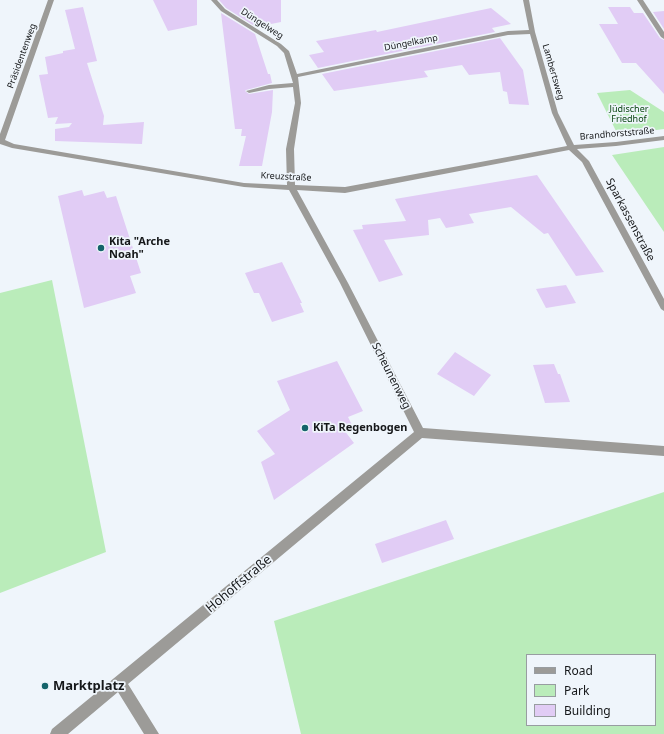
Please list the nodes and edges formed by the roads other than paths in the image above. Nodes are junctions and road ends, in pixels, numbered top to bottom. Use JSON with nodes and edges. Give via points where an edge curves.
{"nodes":[{"id":1,"x":51,"y":0,"type":"edge"},
{"id":2,"x":214,"y":0,"type":"edge"},
{"id":3,"x":526,"y":0,"type":"edge"},
{"id":4,"x":640,"y":0,"type":"edge"},
{"id":5,"x":664,"y":26,"type":"edge"},
{"id":6,"x":657,"y":27,"type":"junction"},
{"id":7,"x":532,"y":32,"type":"junction"},
{"id":8,"x":664,"y":37,"type":"edge"},
{"id":9,"x":295,"y":76,"type":"junction"},
{"id":10,"x":296,"y":85,"type":"junction"},
{"id":11,"x":249,"y":91,"type":"dead end"},
{"id":12,"x":664,"y":138,"type":"edge"},
{"id":13,"x":0,"y":141,"type":"edge"},
{"id":14,"x":571,"y":147,"type":"junction"},
{"id":15,"x":291,"y":187,"type":"junction"},
{"id":16,"x":664,"y":307,"type":"edge"},
{"id":17,"x":420,"y":433,"type":"junction"},
{"id":18,"x":664,"y":451,"type":"edge"},
{"id":19,"x":120,"y":683,"type":"junction"},
{"id":20,"x":57,"y":734,"type":"edge"},
{"id":21,"x":152,"y":734,"type":"edge"}],
"edges":[{"from":1,"to":13,"type":"street","name":"Präsidentenweg"},
{"from":2,"to":9,"type":"street","name":"Düngelweg","via":[[223,10],[287,52]]},
{"from":3,"to":7,"type":"street","name":"Lambertsweg"},
{"from":4,"to":6,"type":"street"},
{"from":5,"to":6,"type":"street"},
{"from":6,"to":8,"type":"street"},
{"from":7,"to":9,"type":"street","name":"Düngelkamp","via":[[508,33]]},
{"from":7,"to":14,"type":"street","name":"Lambertsweg","via":[[555,113]]},
{"from":9,"to":10,"type":"street","name":"Düngelweg"},
{"from":10,"to":11,"type":"street","via":[[269,86]]},
{"from":10,"to":15,"type":"street","name":"Düngelweg","via":[[298,103],[290,149]]},
{"from":12,"to":14,"type":"street","name":"Brandhorststraße"},
{"from":13,"to":15,"type":"street","name":"Kreuzstraße","via":[[12,146],[244,185]]},
{"from":14,"to":15,"type":"street","name":"Kreuzstraße","via":[[345,190]]},
{"from":14,"to":16,"type":"street","name":"Sparkassenstraße","via":[[585,161]]},
{"from":15,"to":17,"type":"street","name":"Scheunenweg","via":[[344,283]]},
{"from":17,"to":18,"type":"street"},
{"from":17,"to":19,"type":"street","name":"Hohoffstraße"},
{"from":19,"to":20,"type":"street","name":"Hohoffstraße"},
{"from":19,"to":21,"type":"street"}]}
